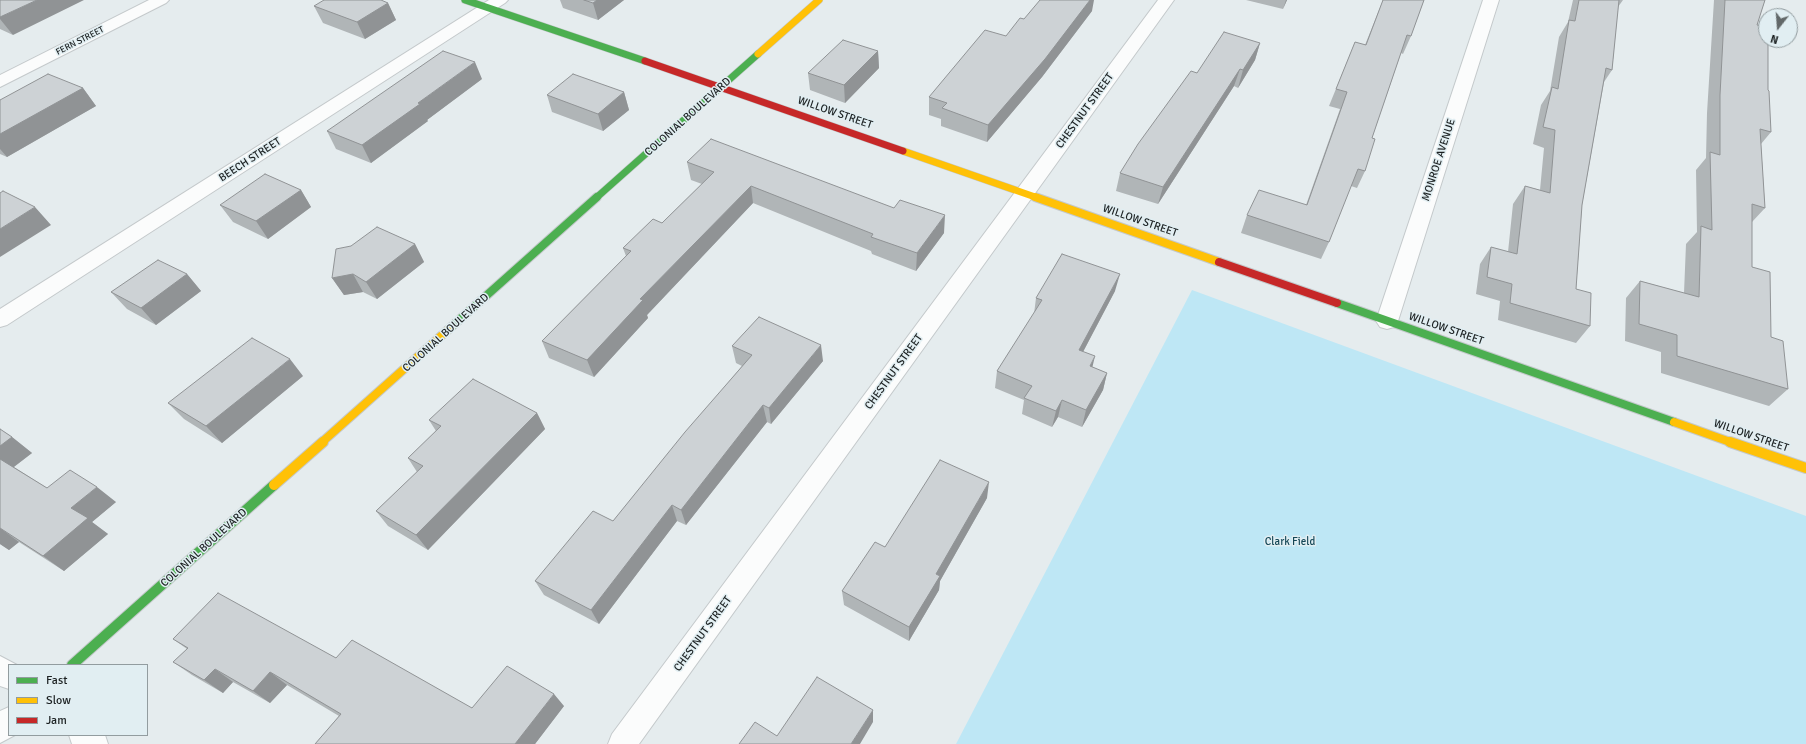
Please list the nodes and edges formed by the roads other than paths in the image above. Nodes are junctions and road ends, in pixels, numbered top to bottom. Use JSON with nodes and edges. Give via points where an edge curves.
{"nodes":[{"id":1,"x":161,"y":0,"type":"edge"},
{"id":2,"x":465,"y":0,"type":"edge"},
{"id":3,"x":819,"y":0,"type":"edge"},
{"id":4,"x":1166,"y":0,"type":"edge"},
{"id":5,"x":1491,"y":0,"type":"edge"},
{"id":6,"x":494,"y":4,"type":"edge"},
{"id":7,"x":0,"y":82,"type":"edge"},
{"id":8,"x":722,"y":87,"type":"junction"},
{"id":9,"x":1026,"y":193,"type":"junction"},
{"id":10,"x":0,"y":319,"type":"edge"},
{"id":11,"x":1387,"y":321,"type":"junction"},
{"id":12,"x":1806,"y":468,"type":"edge"},
{"id":13,"x":73,"y":664,"type":"edge"},
{"id":14,"x":0,"y":669,"type":"edge"},
{"id":15,"x":8,"y":675,"type":"edge"},
{"id":16,"x":8,"y":722,"type":"edge"},
{"id":17,"x":0,"y":729,"type":"edge"},
{"id":18,"x":84,"y":736,"type":"edge"},
{"id":19,"x":94,"y":744,"type":"edge"},
{"id":20,"x":622,"y":744,"type":"edge"}],
"edges":[{"from":1,"to":7,"type":"street","name":"FERN STREET"},
{"from":2,"to":6,"type":"street","name":"WILLOW STREET"},
{"from":3,"to":8,"type":"street","name":"COLONIAL BOULEVARD"},
{"from":4,"to":9,"type":"street","name":"CHESTNUT STREET"},
{"from":5,"to":11,"type":"street","name":"MONROE AVENUE"},
{"from":6,"to":8,"type":"street","name":"WILLOW STREET"},
{"from":6,"to":10,"type":"street","name":"BEECH STREET"},
{"from":8,"to":9,"type":"street","name":"WILLOW STREET"},
{"from":8,"to":13,"type":"street","name":"COLONIAL BOULEVARD"},
{"from":9,"to":11,"type":"street","name":"WILLOW STREET"},
{"from":9,"to":20,"type":"street","name":"CHESTNUT STREET"},
{"from":11,"to":12,"type":"street","name":"WILLOW STREET"},
{"from":14,"to":15,"type":"street"},
{"from":16,"to":17,"type":"street"},
{"from":18,"to":19,"type":"street"}]}
